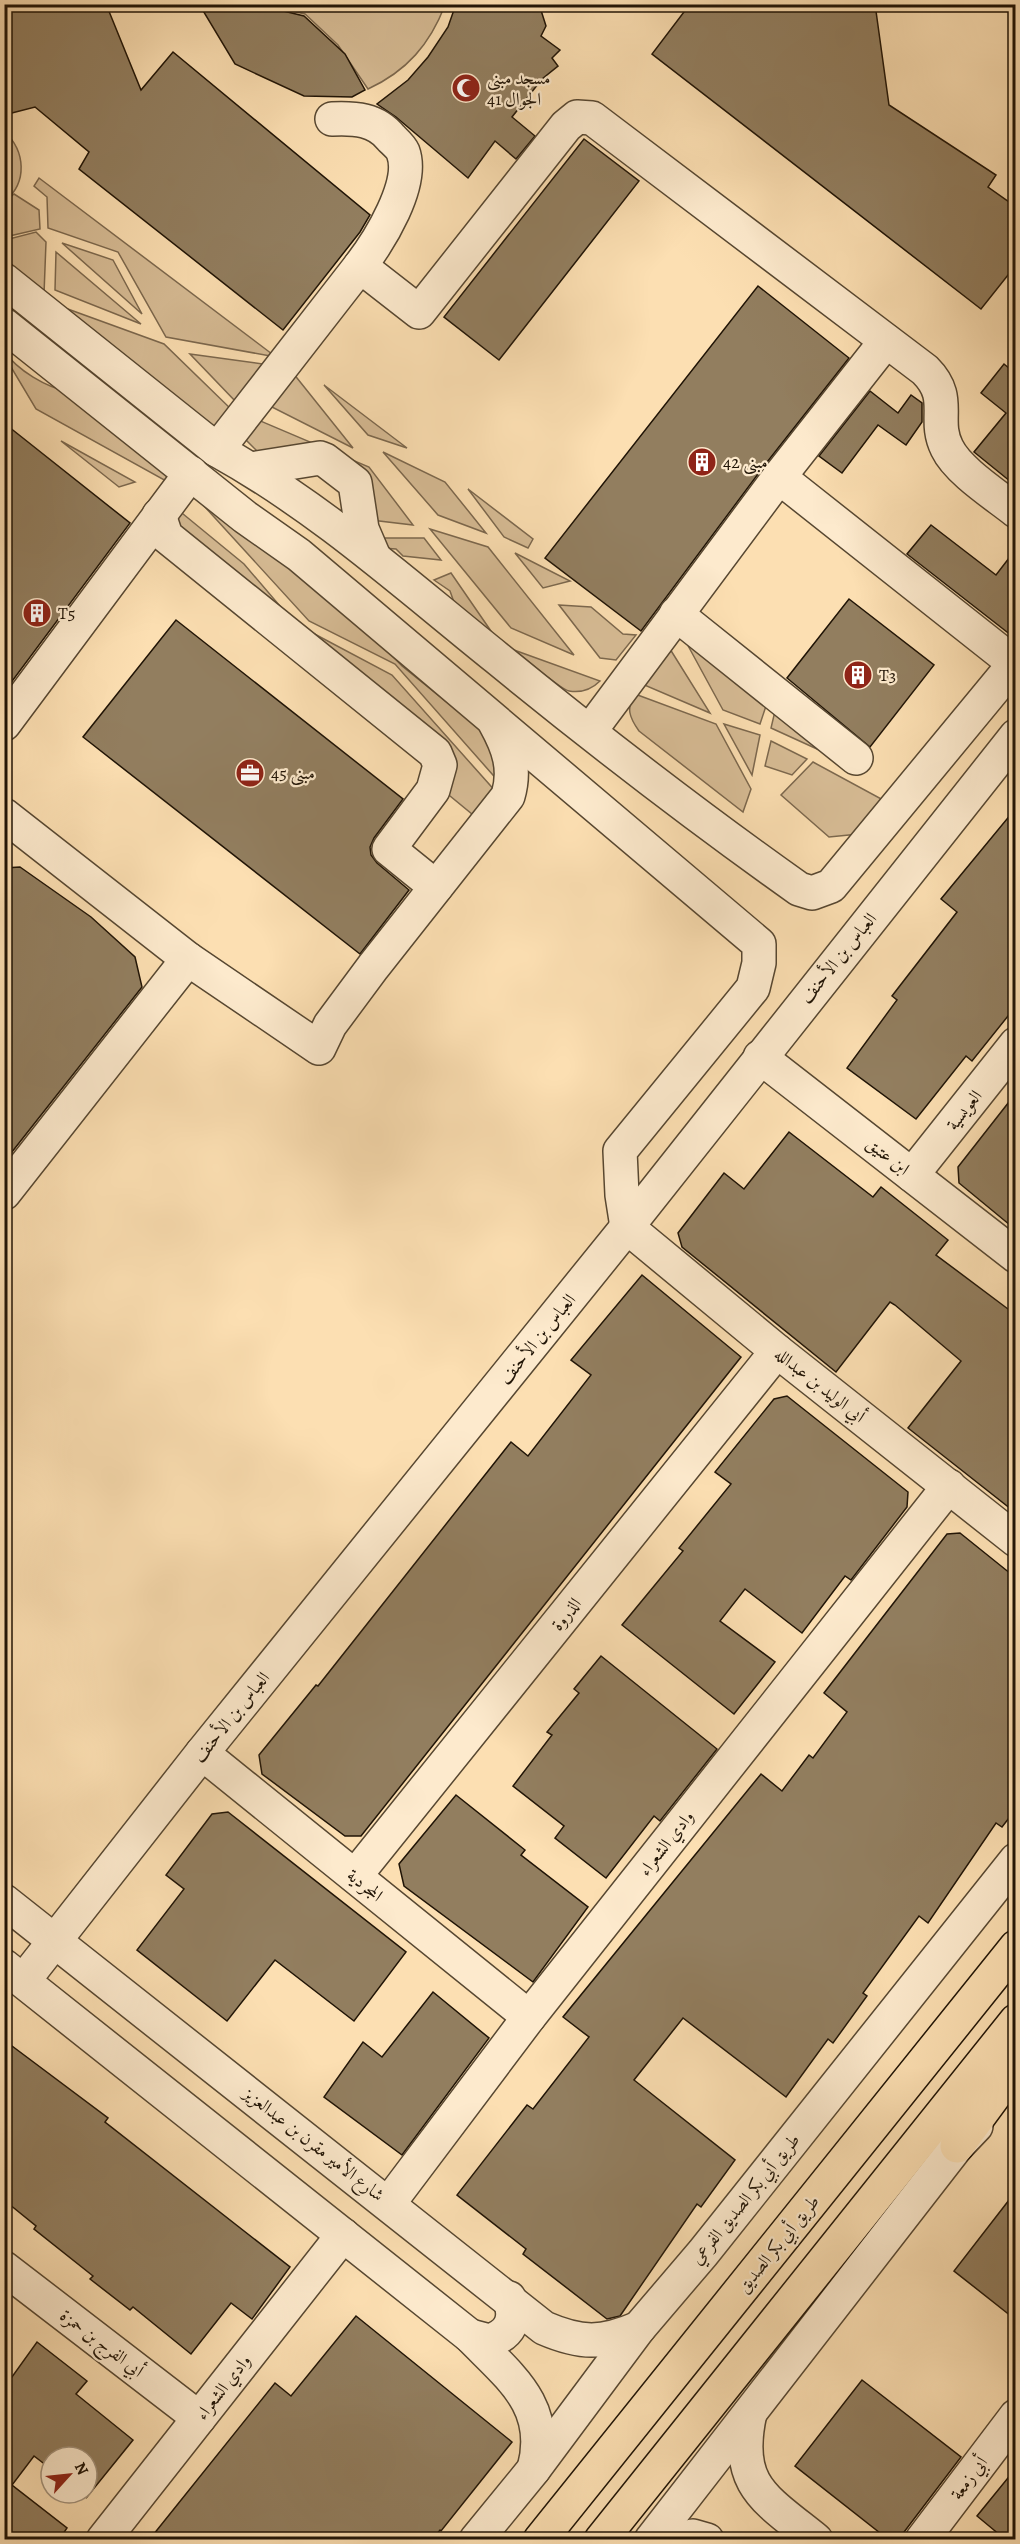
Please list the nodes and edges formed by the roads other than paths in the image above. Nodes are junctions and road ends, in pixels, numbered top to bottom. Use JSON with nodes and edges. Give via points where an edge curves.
{"nodes":[{"id":1,"x":332,"y":119,"type":"dead end"},
{"id":2,"x":360,"y":266,"type":"junction"},
{"id":3,"x":4,"y":280,"type":"edge"},
{"id":4,"x":4,"y":325,"type":"edge"},
{"id":5,"x":886,"y":341,"type":"junction"},
{"id":6,"x":217,"y":450,"type":"junction"},
{"id":7,"x":251,"y":469,"type":"junction"},
{"id":8,"x":190,"y":473,"type":"junction"},
{"id":9,"x":780,"y":477,"type":"junction"},
{"id":10,"x":1016,"y":511,"type":"edge"},
{"id":11,"x":159,"y":515,"type":"junction"},
{"id":12,"x":323,"y":517,"type":"junction"},
{"id":13,"x":299,"y":555,"type":"junction"},
{"id":14,"x":374,"y":557,"type":"junction"},
{"id":15,"x":676,"y":614,"type":"junction"},
{"id":16,"x":1015,"y":663,"type":"edge"},
{"id":17,"x":492,"y":718,"type":"junction"},
{"id":18,"x":4,"y":724,"type":"edge"},
{"id":19,"x":590,"y":731,"type":"junction"},
{"id":20,"x":1016,"y":736,"type":"edge"},
{"id":21,"x":856,"y":758,"type":"dead end"},
{"id":22,"x":4,"y":815,"type":"edge"},
{"id":23,"x":436,"y":887,"type":"junction"},
{"id":24,"x":188,"y":959,"type":"junction"},
{"id":25,"x":1016,"y":1044,"type":"edge"},
{"id":26,"x":760,"y":1057,"type":"junction"},
{"id":27,"x":912,"y":1175,"type":"junction"},
{"id":28,"x":4,"y":1193,"type":"edge"},
{"id":29,"x":627,"y":1227,"type":"junction"},
{"id":30,"x":1016,"y":1256,"type":"edge"},
{"id":31,"x":777,"y":1351,"type":"junction"},
{"id":32,"x":949,"y":1486,"type":"junction"},
{"id":33,"x":1016,"y":1540,"type":"edge"},
{"id":34,"x":202,"y":1753,"type":"junction"},
{"id":35,"x":1016,"y":1860,"type":"edge"},
{"id":36,"x":355,"y":1876,"type":"junction"},
{"id":37,"x":4,"y":1901,"type":"edge"},
{"id":38,"x":55,"y":1940,"type":"junction"},
{"id":39,"x":1016,"y":1947,"type":"edge"},
{"id":40,"x":14,"y":1973,"type":"edge"},
{"id":41,"x":529,"y":2017,"type":"junction"},
{"id":42,"x":1016,"y":2021,"type":"edge"},
{"id":43,"x":1016,"y":2066,"type":"edge"},
{"id":44,"x":1016,"y":2082,"type":"edge"},
{"id":45,"x":957,"y":2146,"type":"junction"},
{"id":46,"x":389,"y":2203,"type":"junction"},
{"id":47,"x":343,"y":2235,"type":"junction"},
{"id":48,"x":8,"y":2277,"type":"edge"},
{"id":49,"x":509,"y":2298,"type":"junction"},
{"id":50,"x":639,"y":2328,"type":"junction"},
{"id":51,"x":470,"y":2336,"type":"junction"},
{"id":52,"x":751,"y":2411,"type":"junction"},
{"id":53,"x":1016,"y":2416,"type":"edge"},
{"id":54,"x":199,"y":2418,"type":"junction"},
{"id":55,"x":534,"y":2469,"type":"junction"},
{"id":56,"x":103,"y":2540,"type":"edge"},
{"id":57,"x":476,"y":2540,"type":"edge"},
{"id":58,"x":540,"y":2540,"type":"edge"},
{"id":59,"x":601,"y":2540,"type":"edge"},
{"id":60,"x":651,"y":2540,"type":"edge"},
{"id":61,"x":674,"y":2540,"type":"edge"},
{"id":62,"x":707,"y":2540,"type":"edge"},
{"id":63,"x":816,"y":2540,"type":"edge"},
{"id":64,"x":922,"y":2540,"type":"edge"}],
"edges":[{"from":1,"to":2,"type":"street","via":[[368,121],[387,132],[402,150],[405,163],[394,211],[381,238]]},
{"from":2,"to":5,"type":"street","via":[[419,312],[566,126],[577,117],[592,118]]},
{"from":2,"to":6,"type":"street"},
{"from":3,"to":6,"type":"street"},
{"from":4,"to":8,"type":"street"},
{"from":5,"to":9,"type":"street"},
{"from":5,"to":10,"type":"street","via":[[936,381],[942,394],[942,427],[952,456]]},
{"from":6,"to":7,"type":"street"},
{"from":7,"to":12,"type":"street"},
{"from":7,"to":14,"type":"street","via":[[325,460],[355,483],[362,529]]},
{"from":8,"to":11,"type":"street"},
{"from":8,"to":13,"type":"street"},
{"from":9,"to":15,"type":"street"},
{"from":9,"to":16,"type":"street"},
{"from":11,"to":18,"type":"street"},
{"from":11,"to":23,"type":"street","via":[[166,536],[435,753],[440,765],[433,790],[389,849]]},
{"from":12,"to":13,"type":"street","via":[[340,547],[330,565]]},
{"from":12,"to":14,"type":"street"},
{"from":13,"to":17,"type":"street"},
{"from":14,"to":19,"type":"street"},
{"from":15,"to":19,"type":"street"},
{"from":15,"to":21,"type":"street"},
{"from":16,"to":19,"type":"street","via":[[843,873],[831,885],[812,893],[799,889],[732,842]]},
{"from":17,"to":23,"type":"street","via":[[507,744],[511,762],[513,779],[508,796]]},
{"from":17,"to":29,"type":"street","via":[[759,944],[753,988],[620,1151]]},
{"from":20,"to":26,"type":"street","name":"العباس بن الأحنف"},
{"from":22,"to":24,"type":"street"},
{"from":23,"to":24,"type":"street","via":[[330,1025],[319,1048]]},
{"from":24,"to":28,"type":"street"},
{"from":25,"to":27,"type":"street","name":"العويسية"},
{"from":26,"to":27,"type":"street","name":"ابن عتيق"},
{"from":26,"to":29,"type":"street","name":"العباس بن الأحنف"},
{"from":27,"to":30,"type":"street","name":"ابن عتيق"},
{"from":29,"to":31,"type":"street","name":"أبي الوليد بن عبدالله"},
{"from":29,"to":34,"type":"street","name":"العباس بن الأحنف"},
{"from":31,"to":32,"type":"street","name":"أبي الوليد بن عبدالله"},
{"from":31,"to":36,"type":"street","name":"الذروة"},
{"from":32,"to":33,"type":"street","name":"أبي الوليد بن عبدالله"},
{"from":32,"to":41,"type":"street","name":"وادي الشعراء"},
{"from":34,"to":36,"type":"street","name":"المجردية"},
{"from":34,"to":38,"type":"street","name":"العباس بن الأحنف"},
{"from":35,"to":50,"type":"street","name":"طريق أبي بكر الصديق الفرعي"},
{"from":36,"to":41,"type":"street","name":"المجردية"},
{"from":37,"to":38,"type":"street","name":"شارع الأمير مقرن بن عبدالعزيز"},
{"from":38,"to":40,"type":"street","name":"العباس بن الأحنف"},
{"from":38,"to":46,"type":"street","name":"شارع الأمير مقرن بن عبدالعزيز"},
{"from":39,"to":58,"type":"main road","name":"طريق أبي بكر الصديق"},
{"from":40,"to":47,"type":"street"},
{"from":41,"to":46,"type":"street","name":"وادي الشعراء"},
{"from":42,"to":59,"type":"main road"},
{"from":43,"to":45,"type":"main road"},
{"from":44,"to":45,"type":"street"},
{"from":45,"to":52,"type":"street"},
{"from":46,"to":49,"type":"street","name":"شارع الأمير مقرن بن عبدالعزيز"},
{"from":47,"to":51,"type":"street"},
{"from":47,"to":54,"type":"street","name":"وادي الشعراء"},
{"from":48,"to":54,"type":"street","name":"أبي الفرج بن حمزة"},
{"from":49,"to":50,"type":"street","name":"شارع الأمير مقرن بن عبدالعزيز","via":[[544,2328],[566,2337],[588,2341],[615,2338]]},
{"from":49,"to":51,"type":"street","via":[[514,2316],[506,2333],[489,2341]]},
{"from":50,"to":55,"type":"street","name":"طريق أبي بكر الصديق الفرعي"},
{"from":51,"to":55,"type":"street","via":[[523,2391],[531,2405],[539,2437]]},
{"from":52,"to":60,"type":"street"},
{"from":52,"to":63,"type":"street","via":[[744,2447],[752,2481],[762,2496]]},
{"from":53,"to":64,"type":"street","name":"أبي زمعة"},
{"from":54,"to":56,"type":"street","name":"وادي الشعراء"},
{"from":55,"to":57,"type":"street","name":"طريق أبي بكر الصديق الفرعي"},
{"from":61,"to":62,"type":"street","via":[[693,2536]]}]}
